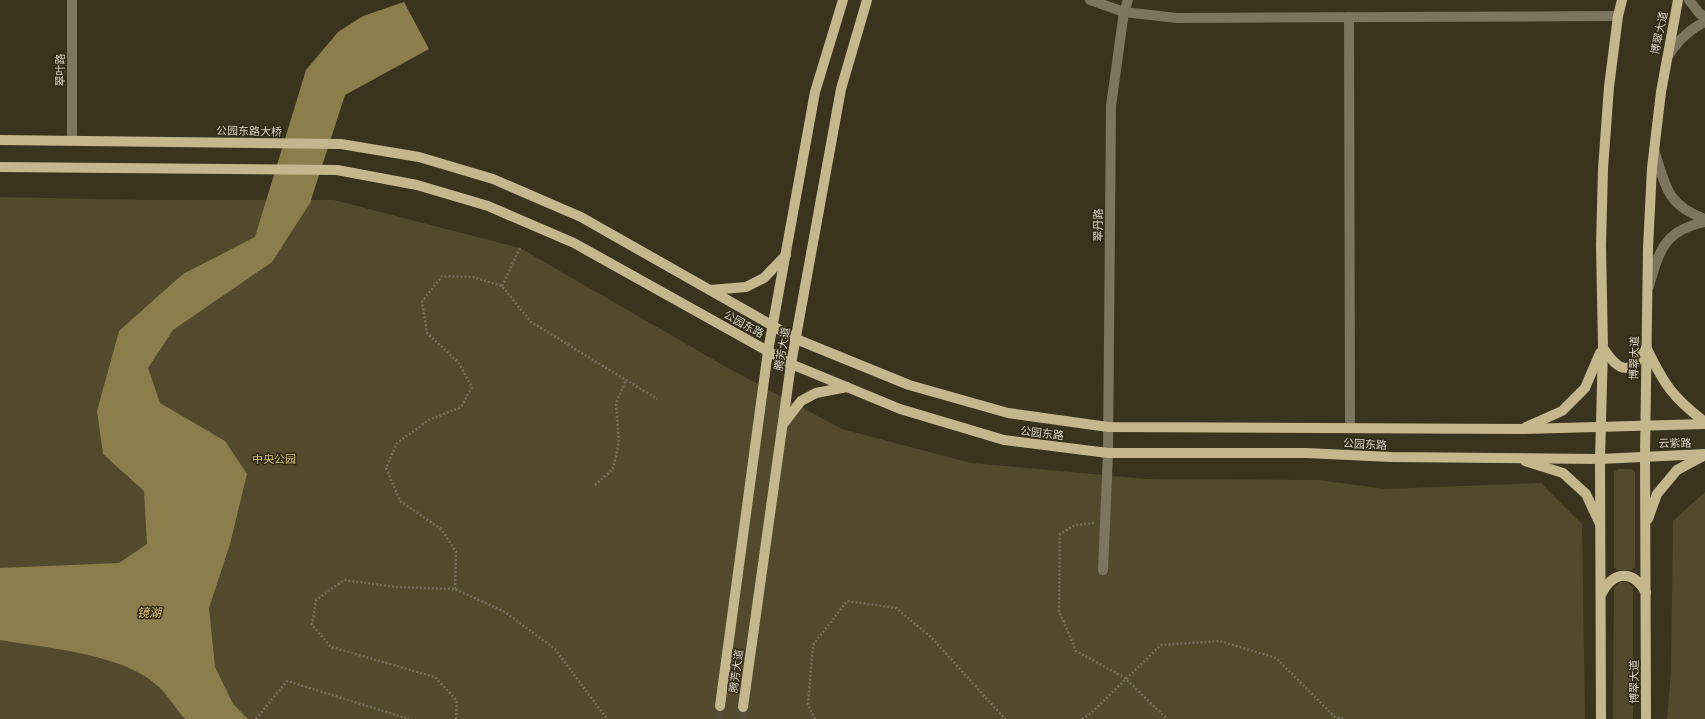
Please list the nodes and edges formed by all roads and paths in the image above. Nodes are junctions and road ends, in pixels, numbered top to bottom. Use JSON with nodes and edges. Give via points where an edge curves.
{"nodes":[{"id":1,"x":72,"y":0,"type":"edge"},
{"id":2,"x":843,"y":0,"type":"edge"},
{"id":3,"x":867,"y":0,"type":"edge"},
{"id":4,"x":1090,"y":0,"type":"edge"},
{"id":5,"x":1128,"y":0,"type":"edge"},
{"id":6,"x":1622,"y":0,"type":"edge"},
{"id":7,"x":1678,"y":0,"type":"edge"},
{"id":8,"x":1689,"y":0,"type":"edge"},
{"id":9,"x":1124,"y":12,"type":"junction"},
{"id":10,"x":1618,"y":16,"type":"junction"},
{"id":11,"x":1349,"y":17,"type":"junction"},
{"id":12,"x":1705,"y":17,"type":"edge"},
{"id":13,"x":1705,"y":22,"type":"edge"},
{"id":14,"x":1665,"y":61,"type":"junction"},
{"id":15,"x":0,"y":140,"type":"edge"},
{"id":16,"x":72,"y":140,"type":"junction"},
{"id":17,"x":1654,"y":150,"type":"junction"},
{"id":18,"x":0,"y":167,"type":"edge"},
{"id":19,"x":493,"y":179,"type":"joint"},
{"id":20,"x":1705,"y":221,"type":"edge"},
{"id":21,"x":520,"y":248,"type":"dead end"},
{"id":22,"x":786,"y":255,"type":"junction"},
{"id":23,"x":502,"y":286,"type":"junction"},
{"id":24,"x":710,"y":290,"type":"junction"},
{"id":25,"x":1647,"y":292,"type":"junction"},
{"id":26,"x":773,"y":326,"type":"junction"},
{"id":27,"x":796,"y":338,"type":"junction"},
{"id":28,"x":1646,"y":347,"type":"junction"},
{"id":29,"x":1603,"y":348,"type":"junction"},
{"id":30,"x":768,"y":351,"type":"junction"},
{"id":31,"x":791,"y":364,"type":"junction"},
{"id":32,"x":626,"y":380,"type":"junction"},
{"id":33,"x":847,"y":387,"type":"junction"},
{"id":34,"x":657,"y":399,"type":"dead end"},
{"id":35,"x":1705,"y":423,"type":"edge"},
{"id":36,"x":783,"y":425,"type":"junction"},
{"id":37,"x":1645,"y":425,"type":"junction"},
{"id":38,"x":1108,"y":427,"type":"junction"},
{"id":39,"x":1350,"y":428,"type":"junction"},
{"id":40,"x":1601,"y":428,"type":"junction"},
{"id":41,"x":1523,"y":429,"type":"junction"},
{"id":42,"x":1108,"y":453,"type":"junction"},
{"id":43,"x":1705,"y":455,"type":"edge"},
{"id":44,"x":1645,"y":456,"type":"junction"},
{"id":45,"x":1516,"y":458,"type":"junction"},
{"id":46,"x":1600,"y":459,"type":"junction"},
{"id":47,"x":595,"y":484,"type":"dead end"},
{"id":48,"x":1094,"y":523,"type":"dead end"},
{"id":49,"x":1601,"y":525,"type":"junction"},
{"id":50,"x":1646,"y":525,"type":"junction"},
{"id":51,"x":1103,"y":570,"type":"dead end"},
{"id":52,"x":455,"y":589,"type":"junction"},
{"id":53,"x":1646,"y":595,"type":"junction"},
{"id":54,"x":1601,"y":596,"type":"junction"},
{"id":55,"x":1125,"y":678,"type":"junction"},
{"id":56,"x":720,"y":706,"type":"tunnel mouth"},
{"id":57,"x":743,"y":707,"type":"tunnel mouth"},
{"id":58,"x":256,"y":719,"type":"edge"},
{"id":59,"x":410,"y":719,"type":"edge"},
{"id":60,"x":456,"y":719,"type":"edge"},
{"id":61,"x":607,"y":719,"type":"edge"},
{"id":62,"x":815,"y":719,"type":"edge"},
{"id":63,"x":1005,"y":719,"type":"edge"},
{"id":64,"x":1082,"y":719,"type":"edge"},
{"id":65,"x":1167,"y":719,"type":"edge"},
{"id":66,"x":1343,"y":719,"type":"edge"},
{"id":67,"x":1601,"y":719,"type":"edge"},
{"id":68,"x":1646,"y":719,"type":"edge"}],
"edges":[{"from":1,"to":16,"type":"street","name":"翠叶路"},
{"from":2,"to":22,"type":"main road","name":"腾芳大道","via":[[815,92]]},
{"from":3,"to":27,"type":"main road","name":"腾芳大道","via":[[841,90]]},
{"from":4,"to":9,"type":"street"},
{"from":5,"to":9,"type":"street","name":"翠丹路"},
{"from":6,"to":10,"type":"main road"},
{"from":7,"to":14,"type":"main road","name":"博翠大道"},
{"from":8,"to":12,"type":"street"},
{"from":9,"to":11,"type":"street","via":[[1177,18]]},
{"from":9,"to":38,"type":"street","name":"翠丹路","via":[[1111,106]]},
{"from":10,"to":11,"type":"street"},
{"from":10,"to":29,"type":"main road","via":[[1603,169]]},
{"from":11,"to":39,"type":"street"},
{"from":13,"to":14,"type":"street","via":[[1684,35]]},
{"from":14,"to":17,"type":"main road","name":"博翠大道"},
{"from":15,"to":16,"type":"main road","name":"公园东路大桥"},
{"from":16,"to":19,"type":"main road","name":"公园东路大桥","via":[[341,144],[420,157]]},
{"from":17,"to":20,"type":"street","via":[[1672,199],[1688,213]]},
{"from":17,"to":25,"type":"main road","name":"博翠大道"},
{"from":18,"to":30,"type":"main road","name":"公园东路","via":[[337,170],[417,185],[488,206],[574,243]]},
{"from":19,"to":24,"type":"main road","name":"公园东路","via":[[581,217]]},
{"from":20,"to":25,"type":"street","via":[[1690,225],[1670,236],[1656,260]]},
{"from":21,"to":23,"type":"path"},
{"from":22,"to":24,"type":"main road","via":[[764,278],[746,287]]},
{"from":22,"to":26,"type":"main road","name":"腾芳大道"},
{"from":23,"to":32,"type":"path","via":[[531,322]]},
{"from":23,"to":52,"type":"path","via":[[473,278],[442,276],[422,302],[427,333],[458,362],[472,387],[461,407],[429,420],[397,443],[386,468],[400,501],[442,529],[456,552]]},
{"from":24,"to":26,"type":"main road","name":"公园东路"},
{"from":25,"to":28,"type":"main road","name":"博翠大道"},
{"from":26,"to":27,"type":"main road","name":"公园东路"},
{"from":26,"to":30,"type":"main road","name":"腾芳大道"},
{"from":27,"to":31,"type":"main road","name":"腾芳大道"},
{"from":27,"to":38,"type":"main road","name":"公园东路","via":[[909,386],[1008,413]]},
{"from":28,"to":29,"type":"main road","via":[[1638,362],[1630,367],[1620,367],[1612,362]]},
{"from":28,"to":35,"type":"main road","via":[[1663,380],[1684,406]]},
{"from":28,"to":37,"type":"main road","name":"博翠大道"},
{"from":29,"to":40,"type":"main road"},
{"from":29,"to":41,"type":"main road","via":[[1586,388],[1562,411]]},
{"from":30,"to":31,"type":"main road","name":"公园东路"},
{"from":30,"to":56,"type":"main road","name":"腾芳大道"},
{"from":31,"to":33,"type":"main road","name":"公园东路"},
{"from":31,"to":36,"type":"main road","name":"腾芳大道"},
{"from":32,"to":34,"type":"path"},
{"from":32,"to":47,"type":"path","via":[[616,403],[619,442],[613,469]]},
{"from":33,"to":36,"type":"main road","via":[[816,393],[801,401]]},
{"from":33,"to":42,"type":"main road","name":"公园东路","via":[[900,409],[1004,440]]},
{"from":35,"to":37,"type":"main road","name":"云紫路"},
{"from":36,"to":57,"type":"main road","name":"腾芳大道"},
{"from":37,"to":40,"type":"main road","name":"公园东路"},
{"from":37,"to":44,"type":"main road","name":"博翠大道"},
{"from":38,"to":39,"type":"main road","name":"公园东路"},
{"from":38,"to":42,"type":"street","name":"翠丹路"},
{"from":39,"to":41,"type":"main road","name":"公园东路"},
{"from":40,"to":41,"type":"main road","name":"公园东路"},
{"from":40,"to":46,"type":"main road"},
{"from":42,"to":45,"type":"main road","name":"公园东路","via":[[1306,453]]},
{"from":42,"to":51,"type":"street","name":"翠丹路"},
{"from":43,"to":44,"type":"main road","name":"云紫路"},
{"from":43,"to":50,"type":"main road","via":[[1676,470],[1658,494]]},
{"from":44,"to":46,"type":"main road","name":"公园东路"},
{"from":44,"to":50,"type":"main road","name":"博翠大道"},
{"from":45,"to":46,"type":"main road","name":"公园东路"},
{"from":45,"to":49,"type":"main road","via":[[1563,473],[1586,494]]},
{"from":46,"to":49,"type":"main road"},
{"from":48,"to":55,"type":"path","via":[[1075,525],[1060,534],[1059,611],[1076,651]]},
{"from":49,"to":54,"type":"main road"},
{"from":50,"to":53,"type":"main road","name":"博翠大道"},
{"from":52,"to":60,"type":"path","via":[[395,587],[344,580],[316,600],[312,625],[331,648],[435,677],[456,701]]},
{"from":52,"to":61,"type":"path","via":[[505,612],[555,649]]},
{"from":53,"to":54,"type":"main road","via":[[1640,583],[1629,576],[1618,576],[1608,583]]},
{"from":53,"to":68,"type":"main road","name":"博翠大道"},
{"from":54,"to":67,"type":"main road"},
{"from":55,"to":64,"type":"path"},
{"from":55,"to":65,"type":"path"},
{"from":55,"to":66,"type":"path","via":[[1161,645],[1220,641],[1276,658],[1335,716]]},
{"from":58,"to":59,"type":"path","via":[[287,681]]},
{"from":62,"to":63,"type":"path","via":[[808,705],[813,645],[847,601],[896,608],[931,637]]}]}
